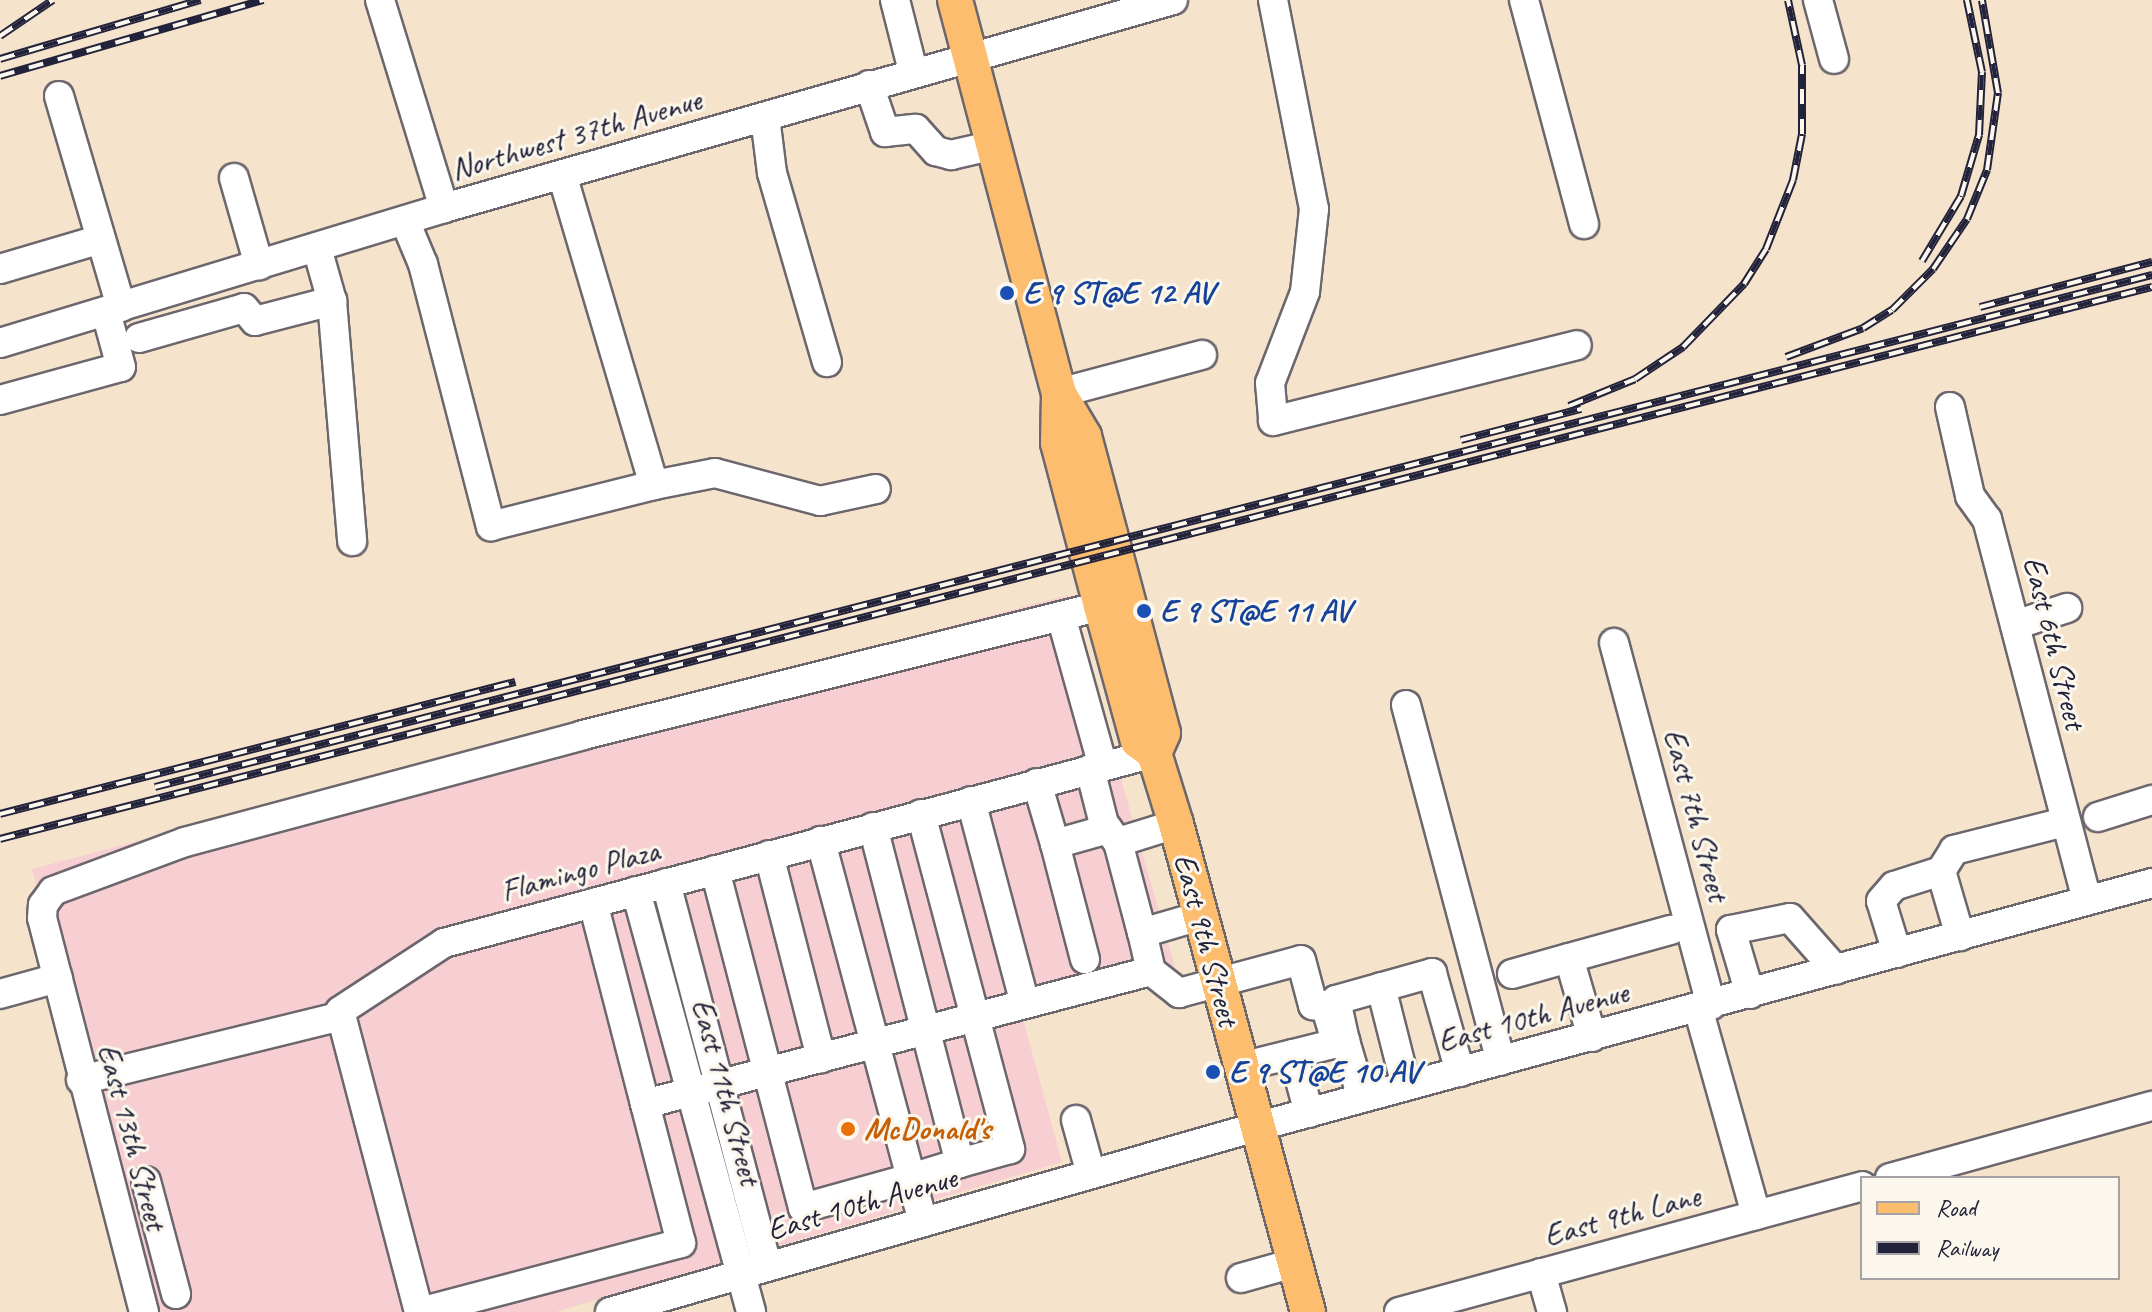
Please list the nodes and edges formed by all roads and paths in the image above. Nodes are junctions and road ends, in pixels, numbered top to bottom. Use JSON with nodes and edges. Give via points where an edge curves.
{"nodes":[{"id":1,"x":380,"y":0,"type":"edge"},
{"id":2,"x":895,"y":0,"type":"edge"},
{"id":3,"x":955,"y":0,"type":"edge"},
{"id":4,"x":1173,"y":0,"type":"edge"},
{"id":5,"x":1273,"y":0,"type":"edge"},
{"id":6,"x":1524,"y":0,"type":"edge"},
{"id":7,"x":1818,"y":0,"type":"edge"},
{"id":8,"x":970,"y":54,"type":"junction"},
{"id":9,"x":1834,"y":59,"type":"dead end"},
{"id":10,"x":913,"y":71,"type":"junction"},
{"id":11,"x":869,"y":85,"type":"junction"},
{"id":12,"x":59,"y":96,"type":"dead end"},
{"id":13,"x":765,"y":117,"type":"junction"},
{"id":14,"x":994,"y":145,"type":"junction"},
{"id":15,"x":234,"y":178,"type":"dead end"},
{"id":16,"x":563,"y":178,"type":"junction"},
{"id":17,"x":444,"y":208,"type":"junction"},
{"id":18,"x":405,"y":221,"type":"junction"},
{"id":19,"x":1584,"y":224,"type":"dead end"},
{"id":20,"x":101,"y":239,"type":"junction"},
{"id":21,"x":317,"y":248,"type":"junction"},
{"id":22,"x":259,"y":265,"type":"junction"},
{"id":23,"x":0,"y":269,"type":"edge"},
{"id":24,"x":332,"y":301,"type":"junction"},
{"id":25,"x":113,"y":310,"type":"junction"},
{"id":26,"x":139,"y":338,"type":"dead end"},
{"id":27,"x":0,"y":343,"type":"edge"},
{"id":28,"x":1577,"y":345,"type":"dead end"},
{"id":29,"x":1202,"y":355,"type":"dead end"},
{"id":30,"x":827,"y":362,"type":"dead end"},
{"id":31,"x":1059,"y":393,"type":"junction"},
{"id":32,"x":0,"y":400,"type":"edge"},
{"id":33,"x":1950,"y":407,"type":"dead end"},
{"id":34,"x":654,"y":485,"type":"junction"},
{"id":35,"x":876,"y":489,"type":"dead end"},
{"id":36,"x":1096,"y":534,"type":"junction"},
{"id":37,"x":352,"y":541,"type":"dead end"},
{"id":38,"x":1101,"y":606,"type":"junction"},
{"id":39,"x":2067,"y":608,"type":"dead end"},
{"id":40,"x":1061,"y":616,"type":"junction"},
{"id":41,"x":2015,"y":625,"type":"junction"},
{"id":42,"x":1614,"y":643,"type":"dead end"},
{"id":43,"x":1406,"y":705,"type":"dead end"},
{"id":44,"x":1154,"y":753,"type":"junction"},
{"id":45,"x":1096,"y":767,"type":"junction"},
{"id":46,"x":1037,"y":783,"type":"junction"},
{"id":47,"x":2152,"y":800,"type":"edge"},
{"id":48,"x":971,"y":801,"type":"junction"},
{"id":49,"x":921,"y":814,"type":"junction"},
{"id":50,"x":2098,"y":817,"type":"dead end"},
{"id":51,"x":2065,"y":822,"type":"junction"},
{"id":52,"x":1176,"y":824,"type":"junction"},
{"id":53,"x":873,"y":827,"type":"junction"},
{"id":54,"x":1113,"y":835,"type":"junction"},
{"id":55,"x":821,"y":841,"type":"junction"},
{"id":56,"x":1055,"y":844,"type":"junction"},
{"id":57,"x":769,"y":855,"type":"junction"},
{"id":58,"x":715,"y":870,"type":"junction"},
{"id":59,"x":1941,"y":871,"type":"junction"},
{"id":60,"x":666,"y":883,"type":"junction"},
{"id":61,"x":2152,"y":883,"type":"edge"},
{"id":62,"x":636,"y":891,"type":"junction"},
{"id":63,"x":2087,"y":900,"type":"junction"},
{"id":64,"x":593,"y":903,"type":"junction"},
{"id":65,"x":1200,"y":916,"type":"junction"},
{"id":66,"x":1671,"y":930,"type":"dead end"},
{"id":67,"x":1142,"y":933,"type":"junction"},
{"id":68,"x":1960,"y":936,"type":"junction"},
{"id":69,"x":1897,"y":953,"type":"junction"},
{"id":70,"x":1569,"y":958,"type":"junction"},
{"id":71,"x":1085,"y":959,"type":"dead end"},
{"id":72,"x":1836,"y":970,"type":"junction"},
{"id":73,"x":1151,"y":971,"type":"junction"},
{"id":74,"x":1512,"y":974,"type":"dead end"},
{"id":75,"x":58,"y":978,"type":"junction"},
{"id":76,"x":1218,"y":984,"type":"junction"},
{"id":77,"x":1381,"y":987,"type":"junction"},
{"id":78,"x":0,"y":994,"type":"edge"},
{"id":79,"x":1750,"y":994,"type":"junction"},
{"id":80,"x":1025,"y":1004,"type":"junction"},
{"id":81,"x":1705,"y":1006,"type":"junction"},
{"id":82,"x":341,"y":1016,"type":"junction"},
{"id":83,"x":977,"y":1019,"type":"junction"},
{"id":84,"x":925,"y":1032,"type":"junction"},
{"id":85,"x":1592,"y":1037,"type":"junction"},
{"id":86,"x":1341,"y":1042,"type":"junction"},
{"id":87,"x":873,"y":1044,"type":"junction"},
{"id":88,"x":1293,"y":1054,"type":"junction"},
{"id":89,"x":821,"y":1058,"type":"junction"},
{"id":90,"x":1501,"y":1061,"type":"junction"},
{"id":91,"x":1240,"y":1067,"type":"junction"},
{"id":92,"x":767,"y":1072,"type":"junction"},
{"id":93,"x":1460,"y":1072,"type":"junction"},
{"id":94,"x":81,"y":1080,"type":"junction"},
{"id":95,"x":719,"y":1084,"type":"junction"},
{"id":96,"x":1406,"y":1086,"type":"junction"},
{"id":97,"x":691,"y":1093,"type":"junction"},
{"id":98,"x":1362,"y":1098,"type":"junction"},
{"id":99,"x":645,"y":1104,"type":"junction"},
{"id":100,"x":2152,"y":1106,"type":"edge"},
{"id":101,"x":1309,"y":1113,"type":"junction"},
{"id":102,"x":1076,"y":1120,"type":"dead end"},
{"id":103,"x":1256,"y":1127,"type":"junction"},
{"id":104,"x":960,"y":1163,"type":"junction"},
{"id":105,"x":1091,"y":1174,"type":"junction"},
{"id":106,"x":1897,"y":1176,"type":"edge"},
{"id":107,"x":911,"y":1178,"type":"junction"},
{"id":108,"x":146,"y":1181,"type":"dead end"},
{"id":109,"x":1860,"y":1187,"type":"edge"},
{"id":110,"x":1756,"y":1215,"type":"junction"},
{"id":111,"x":923,"y":1222,"type":"junction"},
{"id":112,"x":1294,"y":1263,"type":"junction"},
{"id":113,"x":754,"y":1270,"type":"junction"},
{"id":114,"x":1541,"y":1273,"type":"junction"},
{"id":115,"x":1241,"y":1278,"type":"dead end"},
{"id":116,"x":143,"y":1307,"type":"edge"},
{"id":117,"x":1430,"y":1308,"type":"edge"},
{"id":118,"x":420,"y":1312,"type":"edge"},
{"id":119,"x":610,"y":1312,"type":"edge"},
{"id":120,"x":751,"y":1312,"type":"edge"},
{"id":121,"x":1308,"y":1312,"type":"edge"},
{"id":122,"x":1399,"y":1312,"type":"edge"},
{"id":123,"x":1552,"y":1312,"type":"edge"}],
"edges":[{"from":1,"to":17,"type":"street"},
{"from":2,"to":10,"type":"street"},
{"from":3,"to":8,"type":"main road"},
{"from":4,"to":8,"type":"street","name":"Northwest 37th Avenue"},
{"from":5,"to":28,"type":"street","via":[[1314,209],[1305,292],[1270,383],[1273,421]]},
{"from":6,"to":19,"type":"street"},
{"from":7,"to":9,"type":"street"},
{"from":8,"to":10,"type":"street","name":"Northwest 37th Avenue"},
{"from":8,"to":14,"type":"main road"},
{"from":10,"to":11,"type":"street","name":"Northwest 37th Avenue"},
{"from":11,"to":13,"type":"street","name":"Northwest 37th Avenue"},
{"from":11,"to":14,"type":"street","via":[[885,132],[916,129],[936,151],[951,155]]},
{"from":12,"to":20,"type":"street"},
{"from":13,"to":16,"type":"street","name":"Northwest 37th Avenue"},
{"from":13,"to":30,"type":"street","via":[[772,173]]},
{"from":14,"to":31,"type":"main road"},
{"from":15,"to":22,"type":"street"},
{"from":16,"to":17,"type":"street","name":"Northwest 37th Avenue"},
{"from":16,"to":34,"type":"street"},
{"from":17,"to":18,"type":"street","name":"Northwest 37th Avenue"},
{"from":18,"to":21,"type":"street","name":"Northwest 37th Avenue"},
{"from":18,"to":34,"type":"street","via":[[423,264],[491,526]]},
{"from":20,"to":23,"type":"street"},
{"from":20,"to":25,"type":"street"},
{"from":21,"to":22,"type":"street","name":"Northwest 37th Avenue"},
{"from":21,"to":24,"type":"street"},
{"from":22,"to":25,"type":"street","name":"Northwest 37th Avenue"},
{"from":24,"to":26,"type":"street","via":[[255,321],[244,308]]},
{"from":24,"to":37,"type":"street"},
{"from":25,"to":27,"type":"street","name":"Northwest 37th Avenue"},
{"from":25,"to":32,"type":"street","via":[[121,367]]},
{"from":29,"to":31,"type":"street"},
{"from":31,"to":36,"type":"main road","via":[[1084,436]]},
{"from":33,"to":41,"type":"street","name":"East 6th Street","via":[[1999,531]]},
{"from":34,"to":35,"type":"street","via":[[715,473],[820,501]]},
{"from":36,"to":38,"type":"main road","name":"East 9th Street"},
{"from":36,"to":44,"type":"main road","name":"East 9th Street","via":[[1163,733]]},
{"from":38,"to":40,"type":"street","name":"East 13th Street"},
{"from":38,"to":44,"type":"main road","name":"East 9th Street","via":[[1138,741]]},
{"from":39,"to":41,"type":"street"},
{"from":40,"to":45,"type":"street"},
{"from":40,"to":75,"type":"street","name":"East 13th Street","via":[[583,735],[185,842],[112,868],[53,891],[43,905]]},
{"from":41,"to":51,"type":"street","name":"East 6th Street"},
{"from":42,"to":81,"type":"street","name":"East 7th Street"},
{"from":43,"to":90,"type":"street"},
{"from":44,"to":45,"type":"street","name":"Flamingo Plaza"},
{"from":44,"to":52,"type":"main road","name":"East 9th Street"},
{"from":45,"to":46,"type":"street","name":"Flamingo Plaza"},
{"from":45,"to":54,"type":"street"},
{"from":46,"to":48,"type":"street","name":"Flamingo Plaza"},
{"from":46,"to":56,"type":"street"},
{"from":47,"to":50,"type":"street"},
{"from":48,"to":49,"type":"street","name":"Flamingo Plaza"},
{"from":48,"to":80,"type":"street"},
{"from":49,"to":53,"type":"street","name":"Flamingo Plaza"},
{"from":49,"to":83,"type":"street"},
{"from":51,"to":59,"type":"street","via":[[1954,850]]},
{"from":51,"to":63,"type":"street","name":"East 6th Street"},
{"from":52,"to":54,"type":"street"},
{"from":52,"to":65,"type":"main road","name":"East 9th Street"},
{"from":53,"to":55,"type":"street","name":"Flamingo Plaza"},
{"from":53,"to":84,"type":"street"},
{"from":54,"to":56,"type":"street"},
{"from":54,"to":67,"type":"street"},
{"from":55,"to":57,"type":"street","name":"Flamingo Plaza"},
{"from":55,"to":87,"type":"street"},
{"from":56,"to":71,"type":"street"},
{"from":57,"to":58,"type":"street","name":"Flamingo Plaza"},
{"from":57,"to":89,"type":"street"},
{"from":58,"to":60,"type":"street","name":"Flamingo Plaza"},
{"from":58,"to":92,"type":"street"},
{"from":59,"to":68,"type":"street"},
{"from":59,"to":69,"type":"street","via":[[1894,886],[1881,901]]},
{"from":60,"to":62,"type":"street","name":"Flamingo Plaza"},
{"from":60,"to":95,"type":"street"},
{"from":61,"to":63,"type":"street","name":"East 10th Avenue"},
{"from":62,"to":64,"type":"street","name":"Flamingo Plaza"},
{"from":62,"to":97,"type":"street","name":"East 11th Street"},
{"from":63,"to":68,"type":"street","name":"East 10th Avenue"},
{"from":64,"to":82,"type":"street","name":"Flamingo Plaza","via":[[444,943],[340,1011]]},
{"from":64,"to":99,"type":"street"},
{"from":65,"to":67,"type":"street"},
{"from":65,"to":76,"type":"main road","name":"East 9th Street"},
{"from":66,"to":70,"type":"street"},
{"from":67,"to":73,"type":"street"},
{"from":68,"to":69,"type":"street","name":"East 10th Avenue"},
{"from":69,"to":72,"type":"street","name":"East 10th Avenue"},
{"from":70,"to":74,"type":"street"},
{"from":70,"to":85,"type":"street"},
{"from":72,"to":79,"type":"street","name":"East 10th Avenue"},
{"from":72,"to":79,"type":"street","via":[[1790,918],[1731,930]]},
{"from":73,"to":76,"type":"street","via":[[1179,993]]},
{"from":73,"to":80,"type":"street"},
{"from":75,"to":78,"type":"street"},
{"from":75,"to":94,"type":"street","name":"East 13th Street"},
{"from":76,"to":86,"type":"street","via":[[1301,960],[1313,1005],[1325,1005]]},
{"from":76,"to":91,"type":"main road","name":"East 9th Street"},
{"from":77,"to":86,"type":"street","via":[[1336,1000]]},
{"from":77,"to":93,"type":"street","via":[[1432,973]]},
{"from":77,"to":96,"type":"street"},
{"from":79,"to":81,"type":"street","name":"East 10th Avenue"},
{"from":80,"to":83,"type":"street"},
{"from":81,"to":85,"type":"street","name":"East 10th Avenue"},
{"from":81,"to":110,"type":"street","name":"East 7th Street"},
{"from":82,"to":94,"type":"street"},
{"from":82,"to":118,"type":"street"},
{"from":83,"to":84,"type":"street"},
{"from":83,"to":104,"type":"street","via":[[1010,1149]]},
{"from":84,"to":87,"type":"street"},
{"from":84,"to":104,"type":"street"},
{"from":85,"to":90,"type":"street","name":"East 10th Avenue"},
{"from":86,"to":88,"type":"street"},
{"from":86,"to":98,"type":"street"},
{"from":87,"to":89,"type":"street"},
{"from":87,"to":107,"type":"street"},
{"from":88,"to":91,"type":"street"},
{"from":88,"to":101,"type":"street"},
{"from":89,"to":92,"type":"street"},
{"from":90,"to":93,"type":"street","name":"East 10th Avenue"},
{"from":91,"to":103,"type":"main road","name":"East 9th Street"},
{"from":92,"to":95,"type":"street"},
{"from":92,"to":107,"type":"street","via":[[803,1208]]},
{"from":93,"to":96,"type":"street","name":"East 10th Avenue"},
{"from":94,"to":116,"type":"street","name":"East 13th Street"},
{"from":95,"to":97,"type":"street"},
{"from":95,"to":113,"type":"street"},
{"from":96,"to":98,"type":"street","name":"East 10th Avenue"},
{"from":97,"to":99,"type":"street"},
{"from":97,"to":113,"type":"street","name":"East 11th Street"},
{"from":98,"to":101,"type":"street","name":"East 10th Avenue"},
{"from":99,"to":118,"type":"street","via":[[681,1243]]},
{"from":100,"to":106,"type":"street"},
{"from":101,"to":103,"type":"street","name":"East 10th Avenue"},
{"from":102,"to":105,"type":"street"},
{"from":103,"to":105,"type":"street","name":"East 10th Avenue"},
{"from":103,"to":112,"type":"main road","name":"East 9th Street"},
{"from":104,"to":107,"type":"street"},
{"from":105,"to":111,"type":"street","name":"East 10th Avenue"},
{"from":107,"to":111,"type":"street"},
{"from":108,"to":116,"type":"street","via":[[182,1293]]},
{"from":109,"to":110,"type":"street","name":"East 9th Lane"},
{"from":110,"to":114,"type":"street","name":"East 9th Lane"},
{"from":111,"to":113,"type":"street","name":"East 10th Avenue"},
{"from":112,"to":115,"type":"street"},
{"from":112,"to":121,"type":"main road","name":"East 9th Street"},
{"from":113,"to":119,"type":"street","name":"East 10th Avenue"},
{"from":113,"to":120,"type":"street","name":"East 11th Street"},
{"from":114,"to":117,"type":"street","name":"East 9th Lane"},
{"from":114,"to":123,"type":"street"},
{"from":117,"to":122,"type":"street","name":"East 9th Lane"}]}
